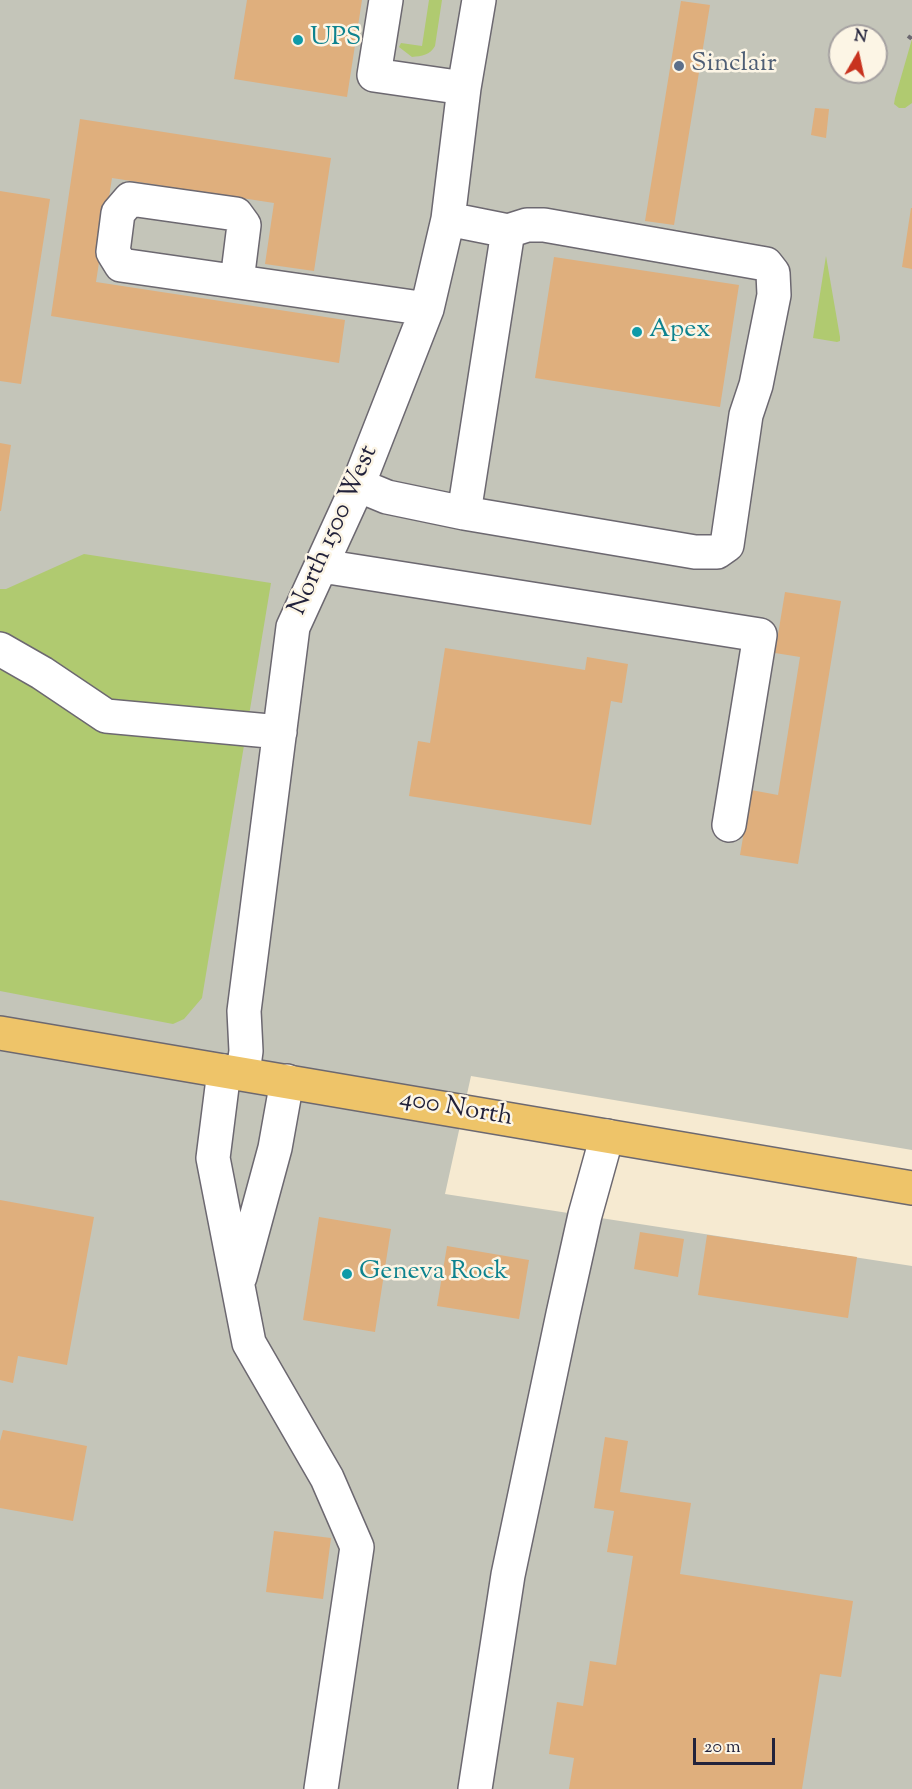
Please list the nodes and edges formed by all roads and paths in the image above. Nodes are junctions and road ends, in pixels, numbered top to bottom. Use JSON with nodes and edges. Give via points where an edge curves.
{"nodes":[{"id":1,"x":386,"y":0,"type":"edge"},
{"id":2,"x":479,"y":0,"type":"edge"},
{"id":3,"x":464,"y":88,"type":"junction"},
{"id":4,"x":448,"y":219,"type":"junction"},
{"id":5,"x":508,"y":231,"type":"junction"},
{"id":6,"x":237,"y":282,"type":"dead end"},
{"id":7,"x":427,"y":309,"type":"junction"},
{"id":8,"x":358,"y":485,"type":"junction"},
{"id":9,"x":464,"y":513,"type":"junction"},
{"id":10,"x":322,"y":566,"type":"junction"},
{"id":11,"x":0,"y":649,"type":"edge"},
{"id":12,"x":280,"y":732,"type":"junction"},
{"id":13,"x":729,"y":825,"type":"dead end"},
{"id":14,"x":0,"y":1033,"type":"edge"},
{"id":15,"x":234,"y":1072,"type":"junction"},
{"id":16,"x":287,"y":1081,"type":"junction"},
{"id":17,"x":607,"y":1136,"type":"junction"},
{"id":18,"x":912,"y":1188,"type":"edge"},
{"id":19,"x":238,"y":1284,"type":"junction"},
{"id":20,"x":321,"y":1789,"type":"edge"},
{"id":21,"x":475,"y":1789,"type":"edge"}],
"edges":[{"from":1,"to":3,"type":"street","via":[[374,75]]},
{"from":2,"to":3,"type":"street","name":"North 1500 West"},
{"from":3,"to":4,"type":"street","name":"North 1500 West"},
{"from":4,"to":5,"type":"street"},
{"from":4,"to":7,"type":"street","name":"North 1500 West"},
{"from":5,"to":9,"type":"street"},
{"from":5,"to":9,"type":"street","via":[[544,225],[766,264],[772,273],[774,295],[746,415],[727,545],[717,552],[695,552]]},
{"from":6,"to":7,"type":"street"},
{"from":7,"to":8,"type":"street","name":"North 1500 West"},
{"from":8,"to":9,"type":"street","via":[[387,497]]},
{"from":8,"to":10,"type":"street","name":"North 1500 West"},
{"from":10,"to":12,"type":"street","name":"North 1500 West","via":[[293,627]]},
{"from":10,"to":13,"type":"street","via":[[760,635]]},
{"from":11,"to":12,"type":"street","via":[[106,716]]},
{"from":12,"to":15,"type":"street","name":"North 1500 West","via":[[244,1011],[246,1051]]},
{"from":14,"to":15,"type":"main road","name":"400 North"},
{"from":15,"to":16,"type":"main road","name":"400 North"},
{"from":15,"to":19,"type":"street","name":"North 1500 West","via":[[213,1158]]},
{"from":16,"to":17,"type":"main road","name":"400 North"},
{"from":16,"to":19,"type":"street","via":[[274,1148]]},
{"from":17,"to":18,"type":"main road","name":"400 North"},
{"from":17,"to":21,"type":"street","via":[[582,1226],[508,1575]]},
{"from":19,"to":20,"type":"street","name":"North 1500 West","via":[[249,1343],[327,1478],[357,1547]]}]}
